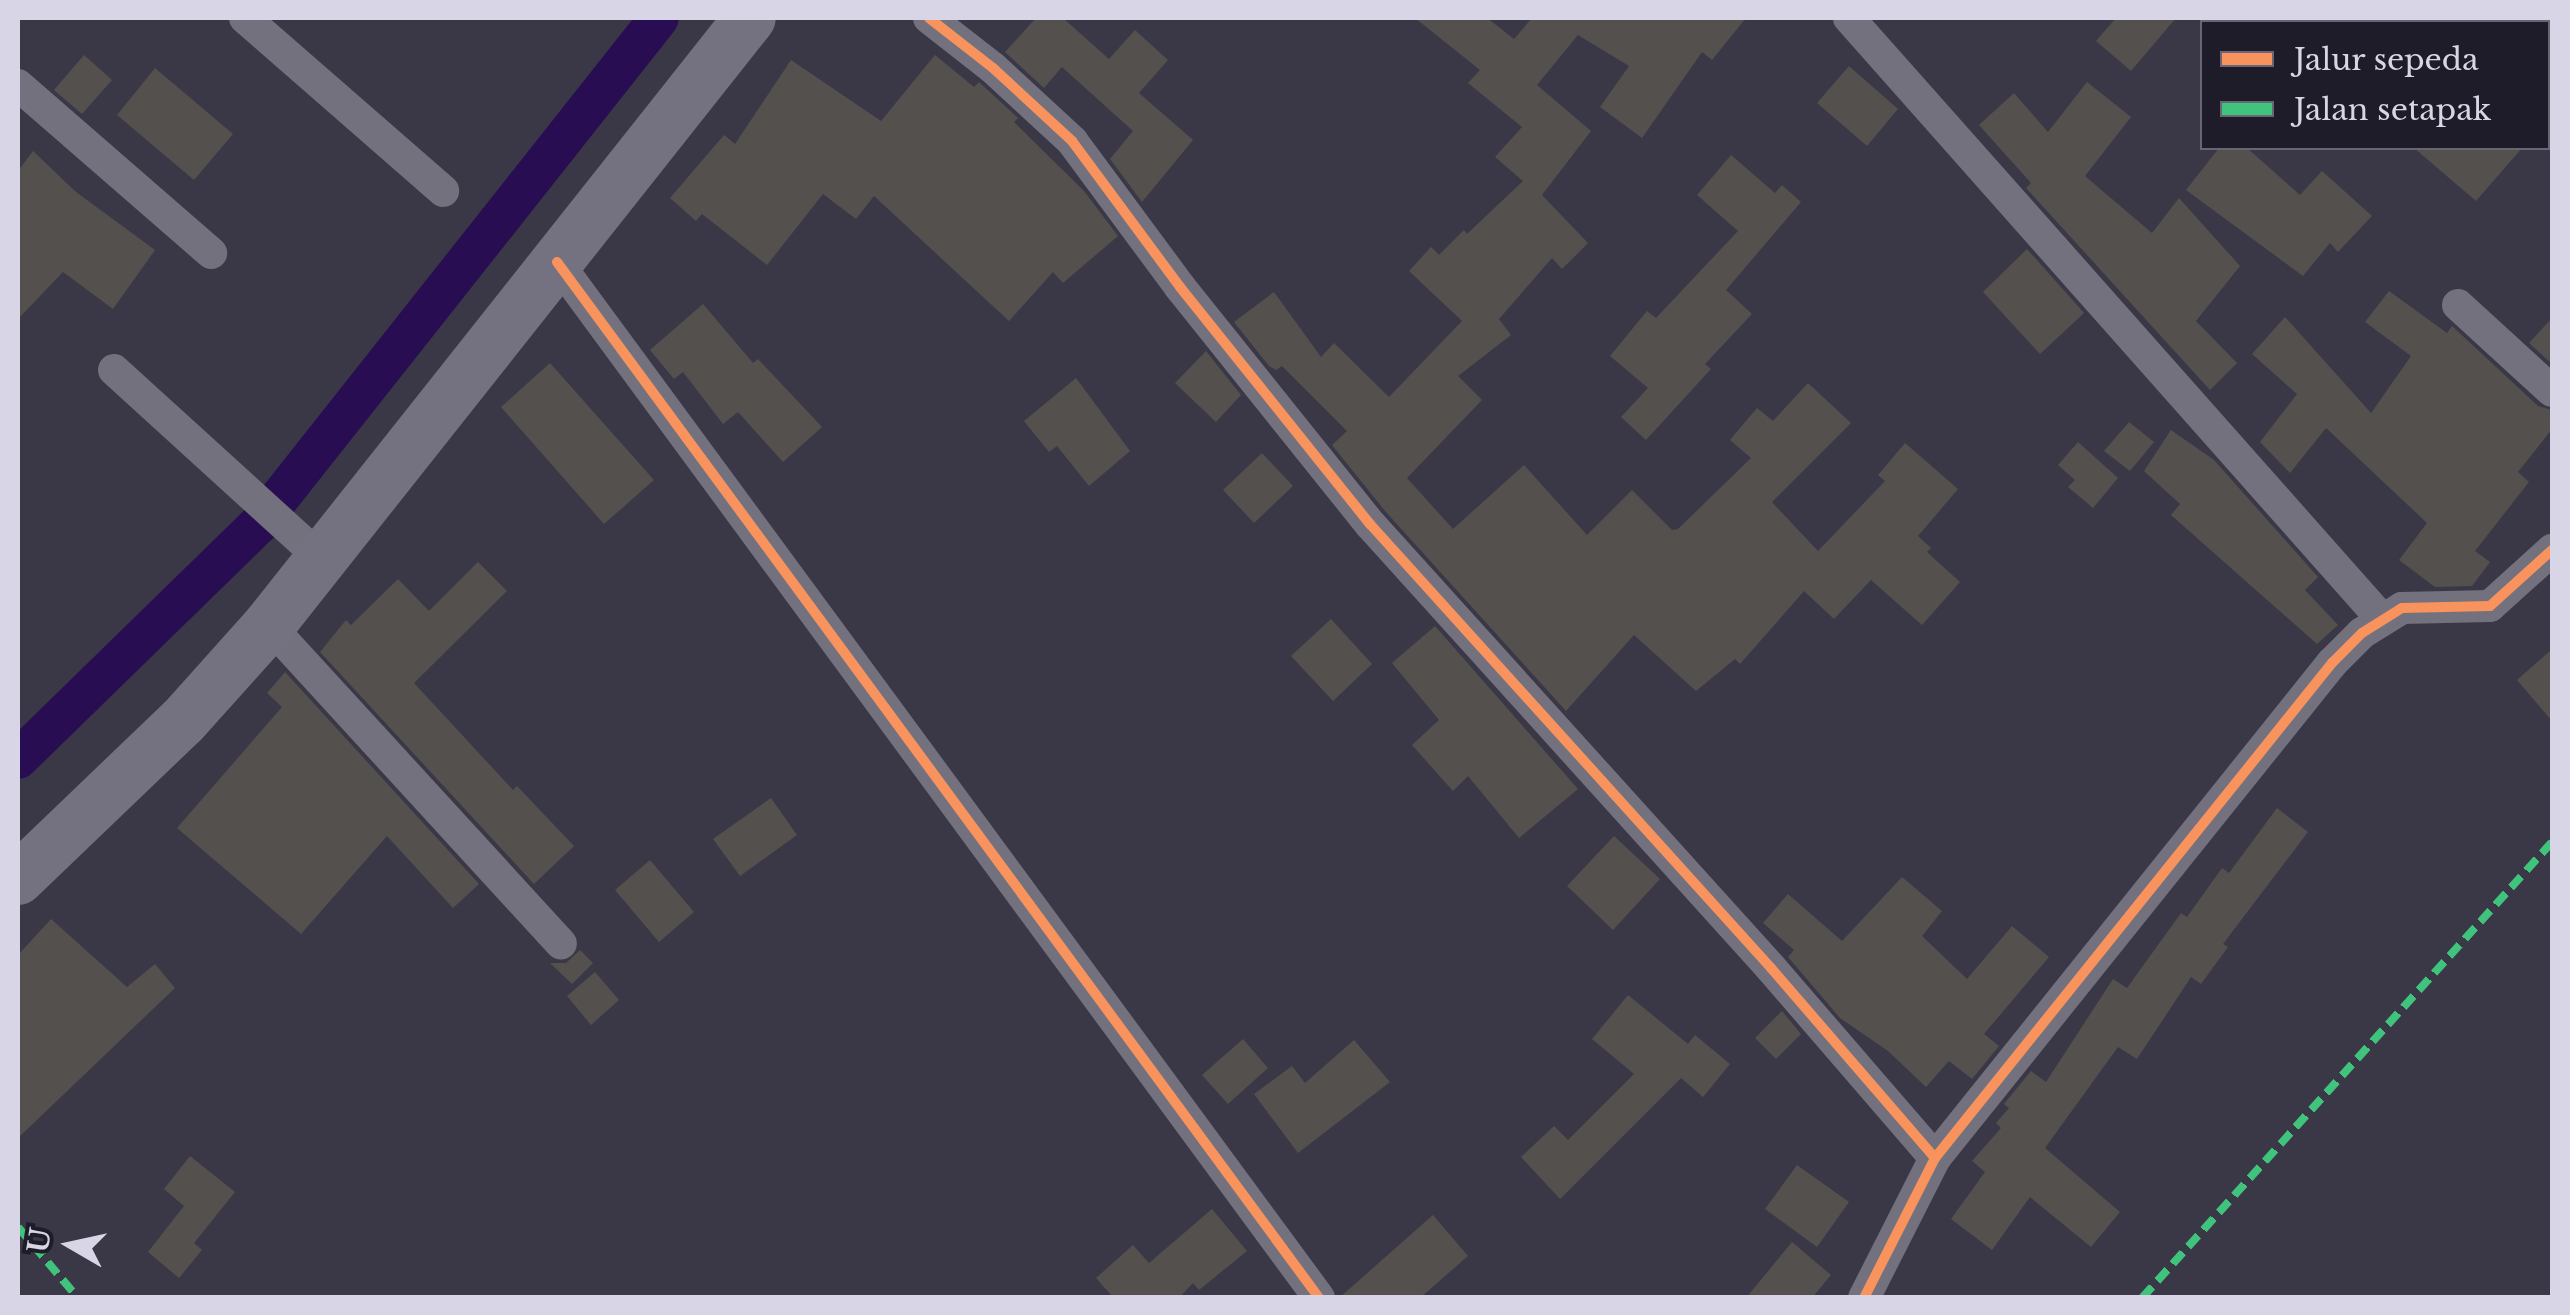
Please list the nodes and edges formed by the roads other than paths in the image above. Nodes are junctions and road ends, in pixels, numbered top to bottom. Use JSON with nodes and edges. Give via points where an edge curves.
{"nodes":[{"id":1,"x":246,"y":18,"type":"edge"},
{"id":2,"x":750,"y":18,"type":"edge"},
{"id":3,"x":930,"y":18,"type":"edge"},
{"id":4,"x":1849,"y":18,"type":"edge"},
{"id":5,"x":18,"y":85,"type":"edge"},
{"id":6,"x":443,"y":191,"type":"dead end"},
{"id":7,"x":212,"y":253,"type":"dead end"},
{"id":8,"x":556,"y":262,"type":"junction"},
{"id":9,"x":2458,"y":306,"type":"dead end"},
{"id":10,"x":114,"y":370,"type":"dead end"},
{"id":11,"x":2552,"y":391,"type":"edge"},
{"id":12,"x":311,"y":549,"type":"junction"},
{"id":13,"x":2552,"y":550,"type":"edge"},
{"id":14,"x":2381,"y":618,"type":"junction"},
{"id":15,"x":269,"y":626,"type":"junction"},
{"id":16,"x":18,"y":879,"type":"edge"},
{"id":17,"x":561,"y":944,"type":"dead end"},
{"id":18,"x":1935,"y":1158,"type":"junction"},
{"id":19,"x":1319,"y":1298,"type":"edge"},
{"id":20,"x":1864,"y":1298,"type":"edge"}],
"edges":[{"from":1,"to":6,"type":"street"},
{"from":2,"to":8,"type":"main road"},
{"from":3,"to":18,"type":"street","via":[[1072,141],[1370,524]]},
{"from":4,"to":14,"type":"street"},
{"from":5,"to":7,"type":"street"},
{"from":8,"to":12,"type":"main road"},
{"from":8,"to":19,"type":"street"},
{"from":9,"to":11,"type":"street"},
{"from":10,"to":12,"type":"street"},
{"from":12,"to":15,"type":"main road"},
{"from":13,"to":14,"type":"street","via":[[2490,606],[2402,608]]},
{"from":14,"to":18,"type":"street","via":[[2332,664]]},
{"from":15,"to":16,"type":"main road","via":[[183,721]]},
{"from":15,"to":17,"type":"street"},
{"from":18,"to":20,"type":"street"}]}
